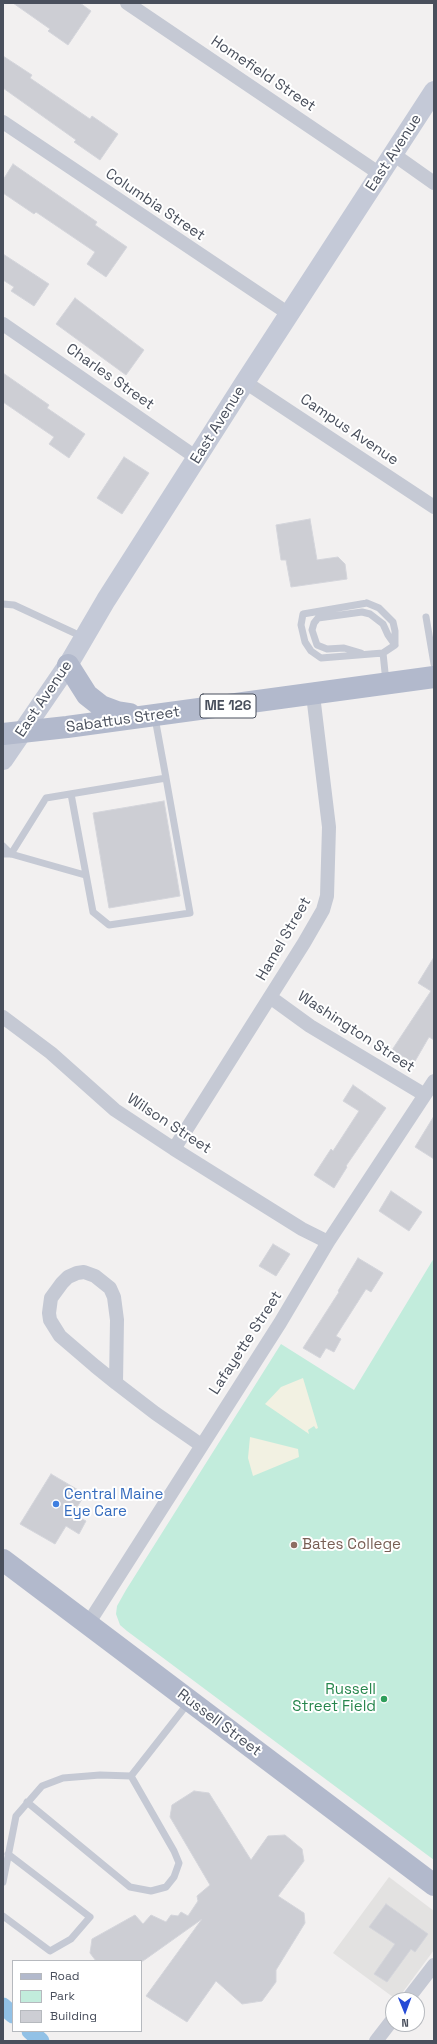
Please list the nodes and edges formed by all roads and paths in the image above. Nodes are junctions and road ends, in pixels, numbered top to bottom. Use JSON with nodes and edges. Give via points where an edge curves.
{"nodes":[{"id":1,"x":127,"y":3,"type":"edge"},
{"id":2,"x":434,"y":91,"type":"edge"},
{"id":3,"x":3,"y":122,"type":"edge"},
{"id":4,"x":393,"y":154,"type":"junction"},
{"id":5,"x":380,"y":174,"type":"junction"},
{"id":6,"x":434,"y":183,"type":"edge"},
{"id":7,"x":289,"y":314,"type":"junction"},
{"id":8,"x":3,"y":324,"type":"edge"},
{"id":9,"x":245,"y":382,"type":"junction"},
{"id":10,"x":197,"y":458,"type":"junction"},
{"id":11,"x":434,"y":507,"type":"edge"},
{"id":12,"x":3,"y":604,"type":"edge"},
{"id":13,"x":426,"y":617,"type":"dead end"},
{"id":14,"x":84,"y":637,"type":"junction"},
{"id":15,"x":395,"y":644,"type":"junction"},
{"id":16,"x":383,"y":652,"type":"junction"},
{"id":17,"x":365,"y":654,"type":"junction"},
{"id":18,"x":434,"y":664,"type":"edge"},
{"id":19,"x":68,"y":665,"type":"junction"},
{"id":20,"x":434,"y":678,"type":"edge"},
{"id":21,"x":386,"y":684,"type":"junction"},
{"id":22,"x":312,"y":695,"type":"junction"},
{"id":23,"x":151,"y":716,"type":"junction"},
{"id":24,"x":12,"y":733,"type":"edge"},
{"id":25,"x":3,"y":760,"type":"edge"},
{"id":26,"x":166,"y":778,"type":"junction"},
{"id":27,"x":71,"y":794,"type":"junction"},
{"id":28,"x":3,"y":846,"type":"edge"},
{"id":29,"x":7,"y":854,"type":"edge"},
{"id":30,"x":85,"y":875,"type":"junction"},
{"id":31,"x":270,"y":997,"type":"junction"},
{"id":32,"x":3,"y":1017,"type":"edge"},
{"id":33,"x":434,"y":1081,"type":"edge"},
{"id":34,"x":425,"y":1095,"type":"junction"},
{"id":35,"x":174,"y":1149,"type":"junction"},
{"id":36,"x":328,"y":1242,"type":"junction"},
{"id":37,"x":116,"y":1383,"type":"junction"},
{"id":38,"x":201,"y":1445,"type":"junction"},
{"id":39,"x":3,"y":1560,"type":"edge"},
{"id":40,"x":88,"y":1624,"type":"junction"},
{"id":41,"x":190,"y":1701,"type":"junction"},
{"id":42,"x":131,"y":1776,"type":"junction"},
{"id":43,"x":27,"y":1802,"type":"junction"},
{"id":44,"x":8,"y":1854,"type":"junction"},
{"id":45,"x":3,"y":1882,"type":"edge"},
{"id":46,"x":434,"y":1885,"type":"edge"},
{"id":47,"x":3,"y":1916,"type":"edge"},
{"id":48,"x":434,"y":1965,"type":"edge"},
{"id":49,"x":413,"y":1992,"type":"edge"},
{"id":50,"x":385,"y":2029,"type":"edge"},
{"id":51,"x":376,"y":2041,"type":"edge"}],
"edges":[{"from":1,"to":5,"type":"street","name":"Homefield Street"},
{"from":2,"to":4,"type":"main road","name":"East Avenue"},
{"from":3,"to":7,"type":"street","name":"Columbia Street"},
{"from":4,"to":5,"type":"main road","name":"East Avenue"},
{"from":4,"to":6,"type":"street"},
{"from":5,"to":7,"type":"main road","name":"East Avenue"},
{"from":7,"to":9,"type":"main road","name":"East Avenue"},
{"from":8,"to":10,"type":"street","name":"Charles Street"},
{"from":9,"to":10,"type":"main road","name":"East Avenue"},
{"from":9,"to":11,"type":"street","name":"Campus Avenue"},
{"from":10,"to":14,"type":"main road","name":"East Avenue"},
{"from":12,"to":14,"type":"lane","via":[[14,605]]},
{"from":13,"to":18,"type":"lane"},
{"from":14,"to":19,"type":"main road","name":"East Avenue"},
{"from":15,"to":16,"type":"lane"},
{"from":15,"to":17,"type":"lane","via":[[383,624],[370,614],[362,612],[318,618],[314,623],[312,630],[317,645],[327,649],[344,648]]},
{"from":15,"to":17,"type":"lane","via":[[393,622],[379,608],[367,603],[303,614],[301,625],[305,642],[311,651],[321,658]]},
{"from":16,"to":17,"type":"lane"},
{"from":16,"to":21,"type":"lane"},
{"from":19,"to":23,"type":"main road","via":[[87,695],[101,706],[117,712]]},
{"from":19,"to":24,"type":"main road","name":"East Avenue"},
{"from":20,"to":21,"type":"main road","name":"Sabattus Street","number":"ME 126"},
{"from":21,"to":22,"type":"main road","name":"Sabattus Street","number":"ME 126"},
{"from":22,"to":23,"type":"main road","name":"Sabattus Street","number":"ME 126"},
{"from":22,"to":31,"type":"street","name":"Hamel Street","via":[[329,827],[327,896],[323,910],[308,937]]},
{"from":23,"to":24,"type":"main road","name":"Sabattus Street","number":"ME 126"},
{"from":23,"to":26,"type":"lane"},
{"from":24,"to":25,"type":"main road","name":"East Avenue"},
{"from":26,"to":27,"type":"lane"},
{"from":26,"to":30,"type":"lane","via":[[190,913],[108,925],[93,912]]},
{"from":27,"to":29,"type":"lane","via":[[46,798]]},
{"from":27,"to":30,"type":"lane"},
{"from":28,"to":29,"type":"lane"},
{"from":29,"to":30,"type":"lane"},
{"from":31,"to":34,"type":"street","name":"Washington Street","via":[[310,1026]]},
{"from":31,"to":35,"type":"street","name":"Hamel Street"},
{"from":32,"to":35,"type":"street","name":"Wilson Street","via":[[51,1053],[115,1110]]},
{"from":33,"to":34,"type":"street","name":"Lafayette Street"},
{"from":34,"to":36,"type":"street","name":"Lafayette Street"},
{"from":35,"to":36,"type":"street","name":"Wilson Street","via":[[302,1229]]},
{"from":36,"to":38,"type":"street","name":"Lafayette Street","via":[[280,1323]]},
{"from":37,"to":37,"type":"street","via":[[117,1320],[110,1288],[95,1276],[84,1272],[68,1276],[52,1298],[50,1320],[60,1336]]},
{"from":37,"to":38,"type":"street"},
{"from":38,"to":40,"type":"street","name":"Lafayette Street"},
{"from":39,"to":40,"type":"main road","name":"Russell Street"},
{"from":40,"to":41,"type":"main road","name":"Russell Street"},
{"from":41,"to":42,"type":"lane"},
{"from":41,"to":46,"type":"main road","name":"Russell Street"},
{"from":42,"to":43,"type":"lane","via":[[63,1778],[42,1786]]},
{"from":42,"to":43,"type":"lane","via":[[174,1851],[178,1863],[174,1877],[166,1887],[150,1891],[130,1887]]},
{"from":43,"to":44,"type":"lane","via":[[16,1816]]},
{"from":44,"to":45,"type":"lane"},
{"from":44,"to":47,"type":"lane","via":[[90,1917],[71,1938],[50,1951]]},
{"from":48,"to":49,"type":"street"},
{"from":50,"to":51,"type":"street"}]}
